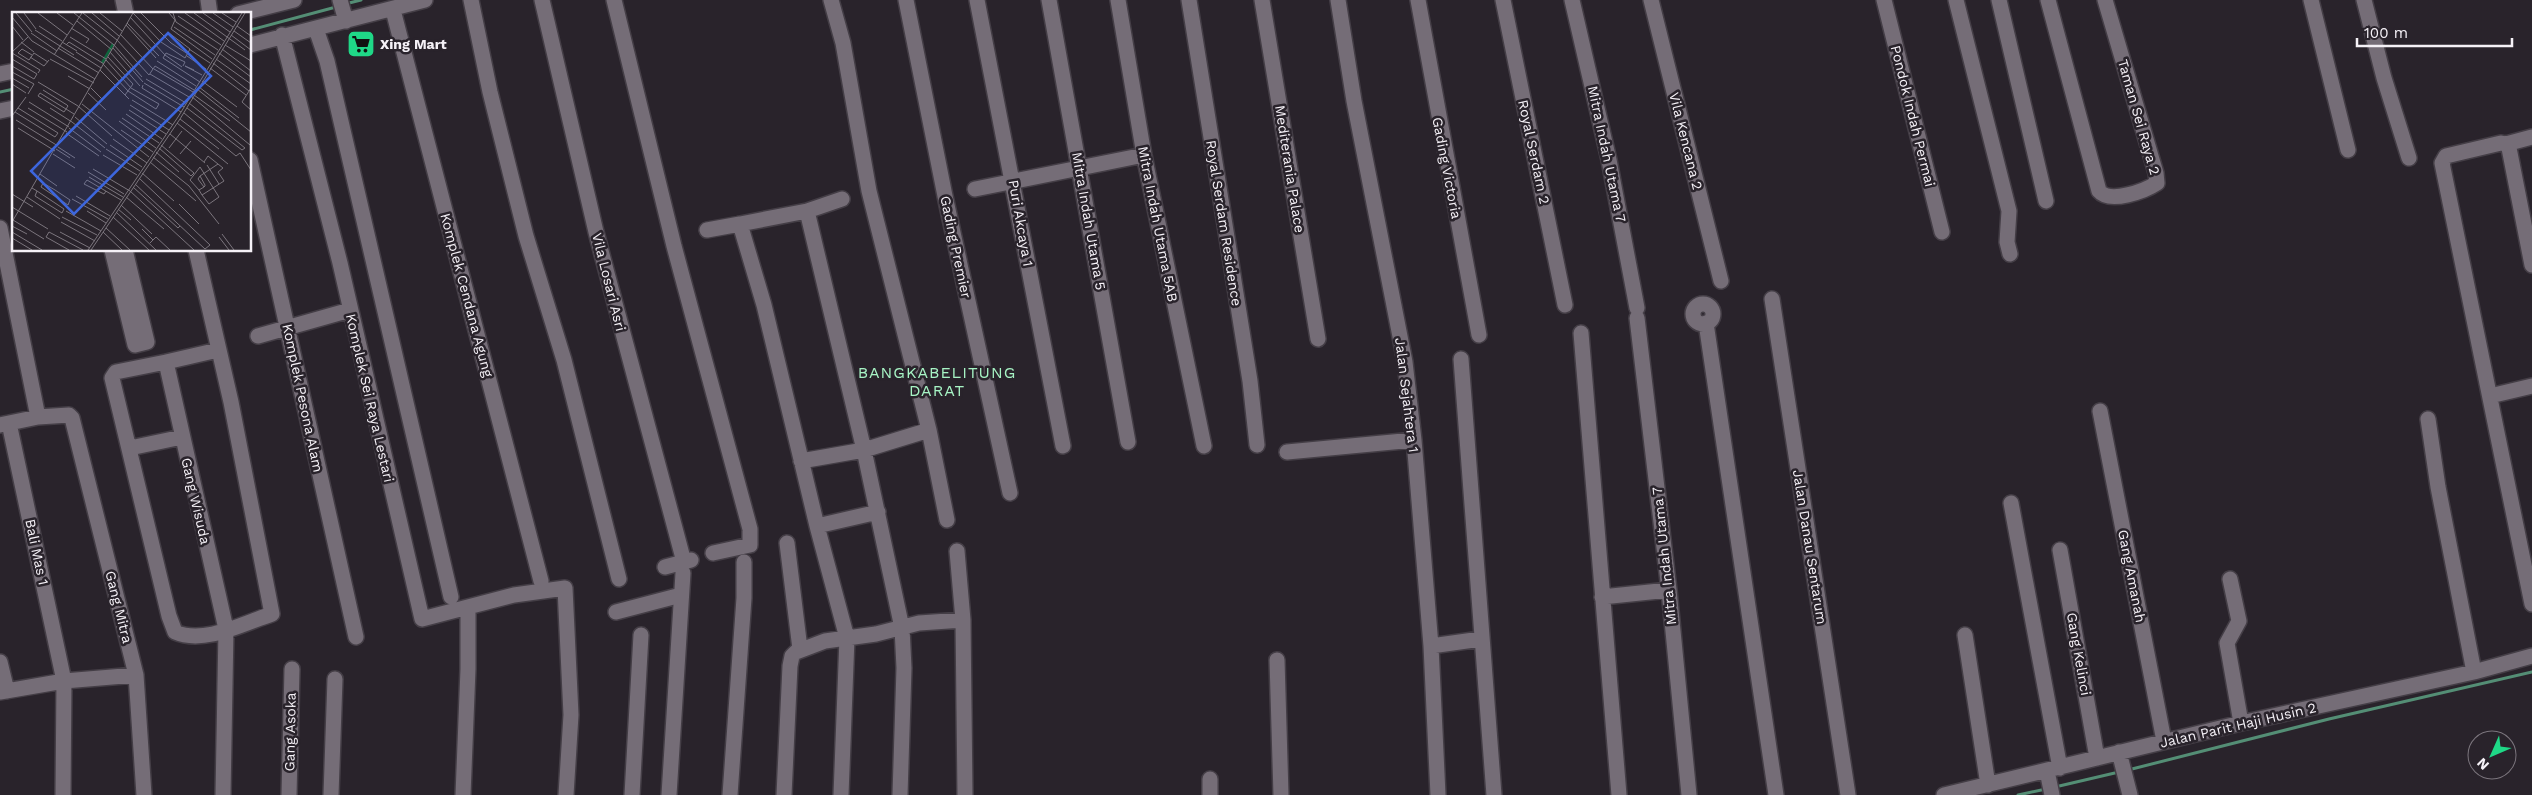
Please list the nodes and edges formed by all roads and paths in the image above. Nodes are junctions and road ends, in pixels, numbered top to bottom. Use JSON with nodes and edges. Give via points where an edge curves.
{"nodes":[{"id":1,"x":294,"y":0,"type":"edge"},
{"id":2,"x":425,"y":0,"type":"edge"},
{"id":3,"x":471,"y":0,"type":"edge"},
{"id":4,"x":542,"y":0,"type":"edge"},
{"id":5,"x":614,"y":0,"type":"edge"},
{"id":6,"x":831,"y":0,"type":"edge"},
{"id":7,"x":906,"y":0,"type":"edge"},
{"id":8,"x":977,"y":0,"type":"edge"},
{"id":9,"x":1049,"y":0,"type":"edge"},
{"id":10,"x":1118,"y":0,"type":"edge"},
{"id":11,"x":1189,"y":0,"type":"edge"},
{"id":12,"x":1262,"y":0,"type":"edge"},
{"id":13,"x":1338,"y":0,"type":"edge"},
{"id":14,"x":1418,"y":0,"type":"edge"},
{"id":15,"x":1503,"y":0,"type":"edge"},
{"id":16,"x":1572,"y":0,"type":"edge"},
{"id":17,"x":1651,"y":0,"type":"edge"},
{"id":18,"x":1884,"y":0,"type":"edge"},
{"id":19,"x":1956,"y":0,"type":"edge"},
{"id":20,"x":1999,"y":0,"type":"edge"},
{"id":21,"x":2048,"y":0,"type":"edge"},
{"id":22,"x":2106,"y":0,"type":"edge"},
{"id":23,"x":2311,"y":0,"type":"edge"},
{"id":24,"x":2364,"y":0,"type":"edge"},
{"id":25,"x":371,"y":6,"type":"edge"},
{"id":26,"x":246,"y":8,"type":"edge"},
{"id":27,"x":393,"y":10,"type":"junction"},
{"id":28,"x":343,"y":11,"type":"edge"},
{"id":29,"x":316,"y":28,"type":"junction"},
{"id":30,"x":282,"y":35,"type":"junction"},
{"id":31,"x":251,"y":45,"type":"edge"},
{"id":32,"x":2532,"y":137,"type":"edge"},
{"id":33,"x":2506,"y":144,"type":"junction"},
{"id":34,"x":2348,"y":150,"type":"dead end"},
{"id":35,"x":1144,"y":155,"type":"junction"},
{"id":36,"x":2409,"y":158,"type":"dead end"},
{"id":37,"x":251,"y":164,"type":"edge"},
{"id":38,"x":1080,"y":166,"type":"junction"},
{"id":39,"x":1014,"y":181,"type":"junction"},
{"id":40,"x":975,"y":189,"type":"dead end"},
{"id":41,"x":842,"y":199,"type":"dead end"},
{"id":42,"x":2046,"y":201,"type":"dead end"},
{"id":43,"x":807,"y":211,"type":"junction"},
{"id":44,"x":740,"y":224,"type":"junction"},
{"id":45,"x":0,"y":228,"type":"edge"},
{"id":46,"x":707,"y":230,"type":"dead end"},
{"id":47,"x":1942,"y":232,"type":"dead end"},
{"id":48,"x":112,"y":251,"type":"edge"},
{"id":49,"x":125,"y":251,"type":"edge"},
{"id":50,"x":196,"y":251,"type":"edge"},
{"id":51,"x":2010,"y":254,"type":"dead end"},
{"id":52,"x":2532,"y":265,"type":"edge"},
{"id":53,"x":1721,"y":281,"type":"dead end"},
{"id":54,"x":1772,"y":299,"type":"dead end"},
{"id":55,"x":1565,"y":305,"type":"dead end"},
{"id":56,"x":350,"y":310,"type":"junction"},
{"id":57,"x":1706,"y":323,"type":"dead end"},
{"id":58,"x":288,"y":328,"type":"junction"},
{"id":59,"x":1581,"y":333,"type":"dead end"},
{"id":60,"x":1479,"y":335,"type":"dead end"},
{"id":61,"x":258,"y":336,"type":"dead end"},
{"id":62,"x":1318,"y":338,"type":"dead end"},
{"id":63,"x":218,"y":350,"type":"junction"},
{"id":64,"x":1460,"y":359,"type":"dead end"},
{"id":65,"x":166,"y":362,"type":"junction"},
{"id":66,"x":2532,"y":386,"type":"edge"},
{"id":67,"x":2490,"y":396,"type":"junction"},
{"id":68,"x":2100,"y":411,"type":"dead end"},
{"id":69,"x":38,"y":417,"type":"junction"},
{"id":70,"x":2428,"y":419,"type":"dead end"},
{"id":71,"x":5,"y":424,"type":"edge"},
{"id":72,"x":929,"y":430,"type":"junction"},
{"id":73,"x":182,"y":437,"type":"junction"},
{"id":74,"x":1414,"y":440,"type":"junction"},
{"id":75,"x":1128,"y":442,"type":"dead end"},
{"id":76,"x":1257,"y":445,"type":"dead end"},
{"id":77,"x":1063,"y":446,"type":"dead end"},
{"id":78,"x":1204,"y":446,"type":"dead end"},
{"id":79,"x":130,"y":448,"type":"junction"},
{"id":80,"x":864,"y":450,"type":"junction"},
{"id":81,"x":1287,"y":452,"type":"dead end"},
{"id":82,"x":801,"y":461,"type":"junction"},
{"id":83,"x":1010,"y":493,"type":"dead end"},
{"id":84,"x":2011,"y":503,"type":"dead end"},
{"id":85,"x":878,"y":512,"type":"junction"},
{"id":86,"x":947,"y":520,"type":"dead end"},
{"id":87,"x":817,"y":526,"type":"junction"},
{"id":88,"x":787,"y":543,"type":"dead end"},
{"id":89,"x":2060,"y":550,"type":"dead end"},
{"id":90,"x":957,"y":551,"type":"dead end"},
{"id":91,"x":713,"y":553,"type":"dead end"},
{"id":92,"x":744,"y":562,"type":"dead end"},
{"id":93,"x":686,"y":565,"type":"junction"},
{"id":94,"x":665,"y":567,"type":"dead end"},
{"id":95,"x":2529,"y":571,"type":"edge"},
{"id":96,"x":619,"y":579,"type":"dead end"},
{"id":97,"x":2230,"y":579,"type":"dead end"},
{"id":98,"x":540,"y":581,"type":"dead end"},
{"id":99,"x":1669,"y":590,"type":"junction"},
{"id":100,"x":681,"y":595,"type":"junction"},
{"id":101,"x":451,"y":597,"type":"dead end"},
{"id":102,"x":1602,"y":597,"type":"junction"},
{"id":103,"x":2532,"y":604,"type":"edge"},
{"id":104,"x":468,"y":608,"type":"junction"},
{"id":105,"x":616,"y":612,"type":"dead end"},
{"id":106,"x":963,"y":620,"type":"junction"},
{"id":107,"x":902,"y":628,"type":"junction"},
{"id":108,"x":226,"y":630,"type":"junction"},
{"id":109,"x":641,"y":635,"type":"dead end"},
{"id":110,"x":1965,"y":635,"type":"dead end"},
{"id":111,"x":356,"y":637,"type":"dead end"},
{"id":112,"x":847,"y":638,"type":"junction"},
{"id":113,"x":1481,"y":639,"type":"junction"},
{"id":114,"x":1430,"y":646,"type":"junction"},
{"id":115,"x":800,"y":649,"type":"junction"},
{"id":116,"x":2532,"y":656,"type":"edge"},
{"id":117,"x":1277,"y":660,"type":"dead end"},
{"id":118,"x":0,"y":662,"type":"edge"},
{"id":119,"x":292,"y":669,"type":"dead end"},
{"id":120,"x":2474,"y":672,"type":"junction"},
{"id":121,"x":136,"y":674,"type":"junction"},
{"id":122,"x":335,"y":679,"type":"dead end"},
{"id":123,"x":64,"y":681,"type":"junction"},
{"id":124,"x":3,"y":691,"type":"edge"},
{"id":125,"x":2241,"y":723,"type":"junction"},
{"id":126,"x":2164,"y":741,"type":"junction"},
{"id":127,"x":2098,"y":758,"type":"junction"},
{"id":128,"x":2123,"y":765,"type":"junction"},
{"id":129,"x":1210,"y":779,"type":"dead end"},
{"id":130,"x":2052,"y":779,"type":"edge"},
{"id":131,"x":1988,"y":785,"type":"junction"},
{"id":132,"x":63,"y":795,"type":"edge"},
{"id":133,"x":144,"y":795,"type":"edge"},
{"id":134,"x":222,"y":795,"type":"edge"},
{"id":135,"x":289,"y":795,"type":"edge"},
{"id":136,"x":330,"y":795,"type":"edge"},
{"id":137,"x":463,"y":795,"type":"edge"},
{"id":138,"x":566,"y":795,"type":"edge"},
{"id":139,"x":632,"y":795,"type":"edge"},
{"id":140,"x":669,"y":795,"type":"edge"},
{"id":141,"x":730,"y":795,"type":"edge"},
{"id":142,"x":784,"y":795,"type":"edge"},
{"id":143,"x":841,"y":795,"type":"edge"},
{"id":144,"x":900,"y":795,"type":"edge"},
{"id":145,"x":965,"y":795,"type":"edge"},
{"id":146,"x":1210,"y":795,"type":"edge"},
{"id":147,"x":1281,"y":795,"type":"edge"},
{"id":148,"x":1438,"y":795,"type":"edge"},
{"id":149,"x":1494,"y":795,"type":"edge"},
{"id":150,"x":1619,"y":795,"type":"edge"},
{"id":151,"x":1689,"y":795,"type":"edge"},
{"id":152,"x":1776,"y":795,"type":"edge"},
{"id":153,"x":1848,"y":795,"type":"edge"},
{"id":154,"x":1944,"y":795,"type":"edge"},
{"id":155,"x":2130,"y":795,"type":"edge"}],
"edges":[{"from":1,"to":26,"type":"street"},
{"from":2,"to":27,"type":"street"},
{"from":3,"to":96,"type":"street","via":[[526,236],[564,360]]},
{"from":4,"to":93,"type":"street","name":"Vila Losari Asri","via":[[596,232]]},
{"from":5,"to":91,"type":"street","via":[[674,246],[750,529],[750,544]]},
{"from":6,"to":72,"type":"street","via":[[843,43],[870,191]]},
{"from":7,"to":83,"type":"street","name":"Gading Premier"},
{"from":8,"to":39,"type":"street","name":"Puri Akcaya 1"},
{"from":9,"to":38,"type":"street","name":"Mitra Indah Utama 5"},
{"from":10,"to":35,"type":"street","name":"Mitra Indah Utama 5AB"},
{"from":11,"to":76,"type":"street","name":"Royal Serdam Residence","via":[[1250,381]]},
{"from":12,"to":62,"type":"street","name":"Mediterania Palace"},
{"from":13,"to":74,"type":"street","name":"Jalan Sejahtera 1","via":[[1354,101],[1405,362]]},
{"from":14,"to":60,"type":"street","name":"Gading Victoria"},
{"from":15,"to":55,"type":"street","name":"Royal Serdam 2"},
{"from":16,"to":99,"type":"street","name":"Mitra Indah Utama 7","via":[[1609,160],[1637,313]]},
{"from":17,"to":53,"type":"street","name":"Vila Kencana 2"},
{"from":18,"to":47,"type":"street","name":"Pondok Indah Permai"},
{"from":19,"to":51,"type":"street","via":[[2009,211]]},
{"from":20,"to":42,"type":"street"},
{"from":21,"to":22,"type":"street","name":"Taman Sei Raya 2","via":[[2102,194],[2116,197],[2157,184]]},
{"from":23,"to":34,"type":"street"},
{"from":24,"to":36,"type":"street"},
{"from":25,"to":27,"type":"street"},
{"from":25,"to":28,"type":"street"},
{"from":27,"to":98,"type":"street","name":"Komplek Cendana Agung"},
{"from":28,"to":29,"type":"street"},
{"from":29,"to":30,"type":"street"},
{"from":29,"to":101,"type":"street","via":[[327,61]]},
{"from":30,"to":31,"type":"street"},
{"from":30,"to":56,"type":"street","name":"Komplek Sei Raya Lestari"},
{"from":32,"to":33,"type":"street"},
{"from":33,"to":52,"type":"street"},
{"from":33,"to":67,"type":"street","via":[[2446,156],[2442,163]]},
{"from":35,"to":38,"type":"street"},
{"from":35,"to":78,"type":"street","name":"Mitra Indah Utama 5AB"},
{"from":37,"to":58,"type":"street","name":"Komplek Pesona Alam"},
{"from":38,"to":39,"type":"street"},
{"from":38,"to":75,"type":"street","name":"Mitra Indah Utama 5"},
{"from":39,"to":40,"type":"street"},
{"from":39,"to":77,"type":"street","name":"Puri Akcaya 1"},
{"from":41,"to":43,"type":"street"},
{"from":43,"to":44,"type":"street"},
{"from":43,"to":80,"type":"street"},
{"from":44,"to":46,"type":"street"},
{"from":44,"to":82,"type":"street","via":[[764,305]]},
{"from":45,"to":69,"type":"street"},
{"from":48,"to":49,"type":"street","via":[[135,345],[147,342]]},
{"from":50,"to":63,"type":"street"},
{"from":54,"to":153,"type":"street","name":"Jalan Danau Sentarum"},
{"from":56,"to":58,"type":"street"},
{"from":56,"to":104,"type":"street","name":"Komplek Sei Raya Lestari","via":[[422,619]]},
{"from":57,"to":152,"type":"street"},
{"from":58,"to":61,"type":"street"},
{"from":58,"to":111,"type":"street","name":"Komplek Pesona Alam"},
{"from":59,"to":102,"type":"street"},
{"from":63,"to":65,"type":"street"},
{"from":63,"to":108,"type":"street","via":[[272,614]]},
{"from":64,"to":113,"type":"street"},
{"from":65,"to":73,"type":"street","name":"Gang Wisuda"},
{"from":65,"to":79,"type":"street","via":[[112,374]]},
{"from":66,"to":67,"type":"street"},
{"from":67,"to":95,"type":"street"},
{"from":68,"to":126,"type":"street","name":"Gang Amanah"},
{"from":69,"to":71,"type":"street"},
{"from":69,"to":121,"type":"street","name":"Gang Mitra","via":[[69,415],[73,421]]},
{"from":70,"to":120,"type":"street"},
{"from":71,"to":123,"type":"street","name":"Bali Mas 1"},
{"from":72,"to":80,"type":"street"},
{"from":72,"to":86,"type":"street"},
{"from":73,"to":79,"type":"street"},
{"from":73,"to":108,"type":"street","name":"Gang Wisuda"},
{"from":74,"to":81,"type":"street"},
{"from":74,"to":114,"type":"street","name":"Jalan Sejahtera 1"},
{"from":79,"to":108,"type":"street","via":[[158,576],[174,632],[198,636]]},
{"from":80,"to":82,"type":"street"},
{"from":80,"to":85,"type":"street"},
{"from":82,"to":87,"type":"street"},
{"from":84,"to":130,"type":"street"},
{"from":85,"to":87,"type":"street"},
{"from":85,"to":107,"type":"street"},
{"from":87,"to":112,"type":"street"},
{"from":88,"to":115,"type":"street"},
{"from":89,"to":127,"type":"street","name":"Gang Kelinci"},
{"from":90,"to":106,"type":"street"},
{"from":92,"to":141,"type":"street"},
{"from":93,"to":94,"type":"street"},
{"from":93,"to":100,"type":"street"},
{"from":95,"to":103,"type":"street"},
{"from":97,"to":125,"type":"street","via":[[2239,621],[2227,643]]},
{"from":99,"to":102,"type":"street"},
{"from":99,"to":151,"type":"street","name":"Mitra Indah Utama 7"},
{"from":100,"to":105,"type":"street"},
{"from":100,"to":140,"type":"street"},
{"from":102,"to":150,"type":"street"},
{"from":104,"to":137,"type":"street"},
{"from":104,"to":138,"type":"street","name":"Komplek Sei Raya Lestari","via":[[514,595],[565,588],[572,716]]},
{"from":106,"to":107,"type":"street"},
{"from":106,"to":145,"type":"street"},
{"from":107,"to":112,"type":"street"},
{"from":107,"to":144,"type":"street"},
{"from":108,"to":134,"type":"street","name":"Gang Wisuda"},
{"from":109,"to":139,"type":"street"},
{"from":110,"to":131,"type":"street"},
{"from":112,"to":115,"type":"street"},
{"from":112,"to":143,"type":"street"},
{"from":113,"to":114,"type":"street"},
{"from":113,"to":149,"type":"street"},
{"from":114,"to":148,"type":"street","name":"Jalan Sejahtera 1"},
{"from":115,"to":142,"type":"street","via":[[792,656],[790,666]]},
{"from":116,"to":120,"type":"street","name":"Jalan Parit Haji Husin 2"},
{"from":117,"to":147,"type":"street"},
{"from":118,"to":124,"type":"street"},
{"from":119,"to":135,"type":"street","name":"Gang Asoka"},
{"from":120,"to":125,"type":"street","name":"Jalan Parit Haji Husin 2"},
{"from":121,"to":123,"type":"street"},
{"from":121,"to":133,"type":"street","name":"Gang Mitra"},
{"from":122,"to":136,"type":"street"},
{"from":123,"to":124,"type":"street"},
{"from":123,"to":132,"type":"street","name":"Bali Mas 1"},
{"from":125,"to":126,"type":"street","name":"Jalan Parit Haji Husin 2"},
{"from":126,"to":128,"type":"street","name":"Jalan Parit Haji Husin 2"},
{"from":127,"to":128,"type":"street","name":"Jalan Parit Haji Husin 2"},
{"from":127,"to":130,"type":"street","name":"Jalan Parit Haji Husin 2"},
{"from":128,"to":155,"type":"street"},
{"from":129,"to":146,"type":"street"},
{"from":130,"to":131,"type":"street","name":"Jalan Parit Haji Husin 2"},
{"from":131,"to":154,"type":"street","name":"Jalan Parit Haji Husin 2"}]}
